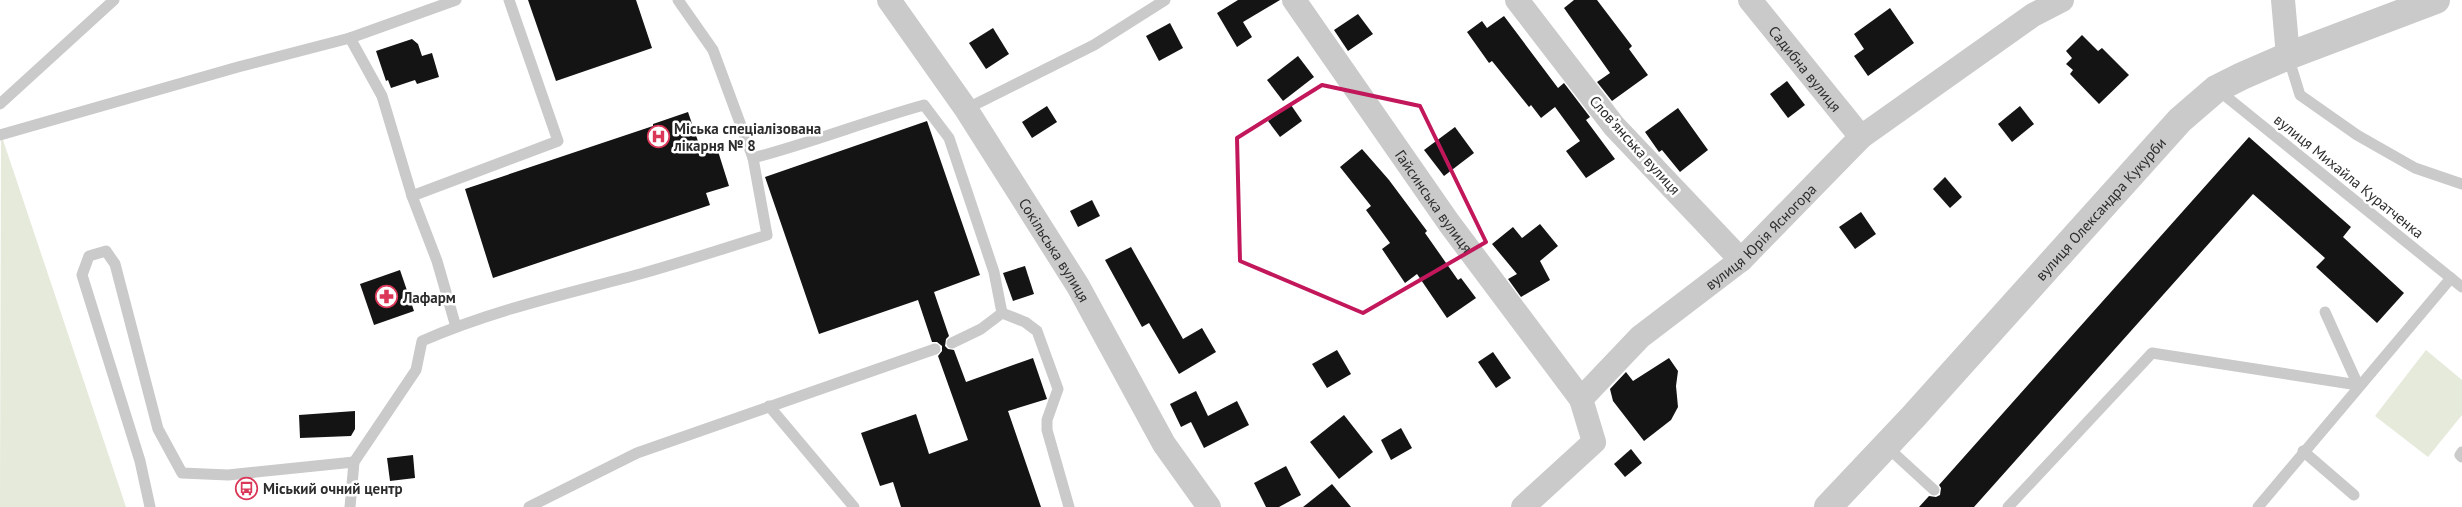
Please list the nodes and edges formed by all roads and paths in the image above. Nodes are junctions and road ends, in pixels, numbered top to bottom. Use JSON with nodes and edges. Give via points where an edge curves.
{"nodes":[{"id":1,"x":114,"y":0,"type":"edge"},
{"id":2,"x":456,"y":0,"type":"edge"},
{"id":3,"x":509,"y":0,"type":"edge"},
{"id":4,"x":678,"y":0,"type":"edge"},
{"id":5,"x":889,"y":0,"type":"edge"},
{"id":6,"x":1165,"y":0,"type":"edge"},
{"id":7,"x":1294,"y":0,"type":"edge"},
{"id":8,"x":1518,"y":0,"type":"edge"},
{"id":9,"x":1750,"y":0,"type":"edge"},
{"id":10,"x":2062,"y":0,"type":"edge"},
{"id":11,"x":2283,"y":0,"type":"edge"},
{"id":12,"x":2436,"y":0,"type":"edge"},
{"id":13,"x":350,"y":38,"type":"junction"},
{"id":14,"x":2288,"y":56,"type":"junction"},
{"id":15,"x":2216,"y":89,"type":"junction"},
{"id":16,"x":0,"y":104,"type":"edge"},
{"id":17,"x":966,"y":109,"type":"junction"},
{"id":18,"x":0,"y":135,"type":"edge"},
{"id":19,"x":1861,"y":137,"type":"junction"},
{"id":20,"x":753,"y":158,"type":"junction"},
{"id":21,"x":2462,"y":184,"type":"edge"},
{"id":22,"x":412,"y":196,"type":"junction"},
{"id":23,"x":1741,"y":260,"type":"junction"},
{"id":24,"x":2451,"y":278,"type":"junction"},
{"id":25,"x":2462,"y":287,"type":"edge"},
{"id":26,"x":2326,"y":312,"type":"dead end"},
{"id":27,"x":1002,"y":313,"type":"junction"},
{"id":28,"x":456,"y":326,"type":"junction"},
{"id":29,"x":952,"y":342,"type":"dead end"},
{"id":30,"x":935,"y":349,"type":"dead end"},
{"id":31,"x":2358,"y":385,"type":"junction"},
{"id":32,"x":1580,"y":399,"type":"junction"},
{"id":33,"x":769,"y":406,"type":"junction"},
{"id":34,"x":1886,"y":446,"type":"junction"},
{"id":35,"x":2303,"y":451,"type":"junction"},
{"id":36,"x":2462,"y":452,"type":"edge"},
{"id":37,"x":2462,"y":457,"type":"edge"},
{"id":38,"x":354,"y":462,"type":"junction"},
{"id":39,"x":1934,"y":490,"type":"dead end"},
{"id":40,"x":2354,"y":495,"type":"dead end"},
{"id":41,"x":150,"y":507,"type":"edge"},
{"id":42,"x":350,"y":507,"type":"edge"},
{"id":43,"x":529,"y":507,"type":"edge"},
{"id":44,"x":854,"y":507,"type":"edge"},
{"id":45,"x":1069,"y":507,"type":"edge"},
{"id":46,"x":1209,"y":507,"type":"edge"},
{"id":47,"x":1523,"y":507,"type":"edge"},
{"id":48,"x":1828,"y":507,"type":"edge"},
{"id":49,"x":2008,"y":507,"type":"edge"},
{"id":50,"x":2258,"y":507,"type":"edge"}],
"edges":[{"from":1,"to":16,"type":"lane"},
{"from":2,"to":13,"type":"lane"},
{"from":3,"to":22,"type":"lane","via":[[558,141]]},
{"from":4,"to":20,"type":"lane","via":[[713,50]]},
{"from":5,"to":17,"type":"street","name":"Сокільська вулиця"},
{"from":6,"to":17,"type":"lane","via":[[1094,45]]},
{"from":7,"to":32,"type":"street","name":"Гайсинська вулиця","via":[[1449,223]]},
{"from":8,"to":23,"type":"street","name":"Словʼянська вулиця","via":[[1614,126]]},
{"from":9,"to":19,"type":"street","name":"Садибна вулиця"},
{"from":10,"to":19,"type":"street","name":"вулиця Юрія Ясногора","via":[[2033,16]]},
{"from":11,"to":14,"type":"street"},
{"from":12,"to":14,"type":"street","name":"вулиця Олександра Кукурби"},
{"from":13,"to":18,"type":"lane"},
{"from":13,"to":22,"type":"lane","via":[[382,96]]},
{"from":14,"to":15,"type":"street","name":"вулиця Олександра Кукурби"},
{"from":14,"to":21,"type":"lane","via":[[2300,95],[2415,168]]},
{"from":15,"to":24,"type":"lane","name":"вулиця Михайла Куратченка"},
{"from":15,"to":34,"type":"street","name":"вулиця Олександра Кукурби","via":[[2180,120]]},
{"from":17,"to":46,"type":"street","name":"Сокільська вулиця","via":[[1078,286],[1164,444]]},
{"from":19,"to":23,"type":"street","name":"вулиця Юрія Ясногора"},
{"from":20,"to":27,"type":"lane","via":[[804,145],[864,122],[924,105],[949,138],[994,272]]},
{"from":20,"to":28,"type":"lane","via":[[767,234],[641,273],[511,307]]},
{"from":22,"to":28,"type":"lane","via":[[437,261]]},
{"from":23,"to":32,"type":"street","name":"вулиця Юрія Ясногора","via":[[1640,337]]},
{"from":24,"to":25,"type":"lane","name":"вулиця Михайла Куратченка"},
{"from":24,"to":31,"type":"lane"},
{"from":26,"to":31,"type":"lane"},
{"from":27,"to":29,"type":"lane"},
{"from":27,"to":45,"type":"lane","via":[[1025,322],[1037,332],[1058,389],[1047,420],[1047,430]]},
{"from":28,"to":38,"type":"lane","via":[[422,341],[416,370]]},
{"from":30,"to":33,"type":"lane"},
{"from":31,"to":35,"type":"lane"},
{"from":31,"to":49,"type":"lane","via":[[2152,353]]},
{"from":32,"to":47,"type":"street","via":[[1594,442]]},
{"from":33,"to":43,"type":"lane","via":[[637,453]]},
{"from":33,"to":44,"type":"lane"},
{"from":34,"to":39,"type":"lane"},
{"from":34,"to":48,"type":"street","name":"вулиця Олександра Кукурби"},
{"from":35,"to":40,"type":"lane"},
{"from":35,"to":50,"type":"lane"},
{"from":36,"to":37,"type":"lane"},
{"from":38,"to":41,"type":"lane","via":[[228,475],[182,473],[158,429],[115,264],[106,251],[89,256],[82,275],[140,461]]},
{"from":38,"to":42,"type":"lane"}]}
